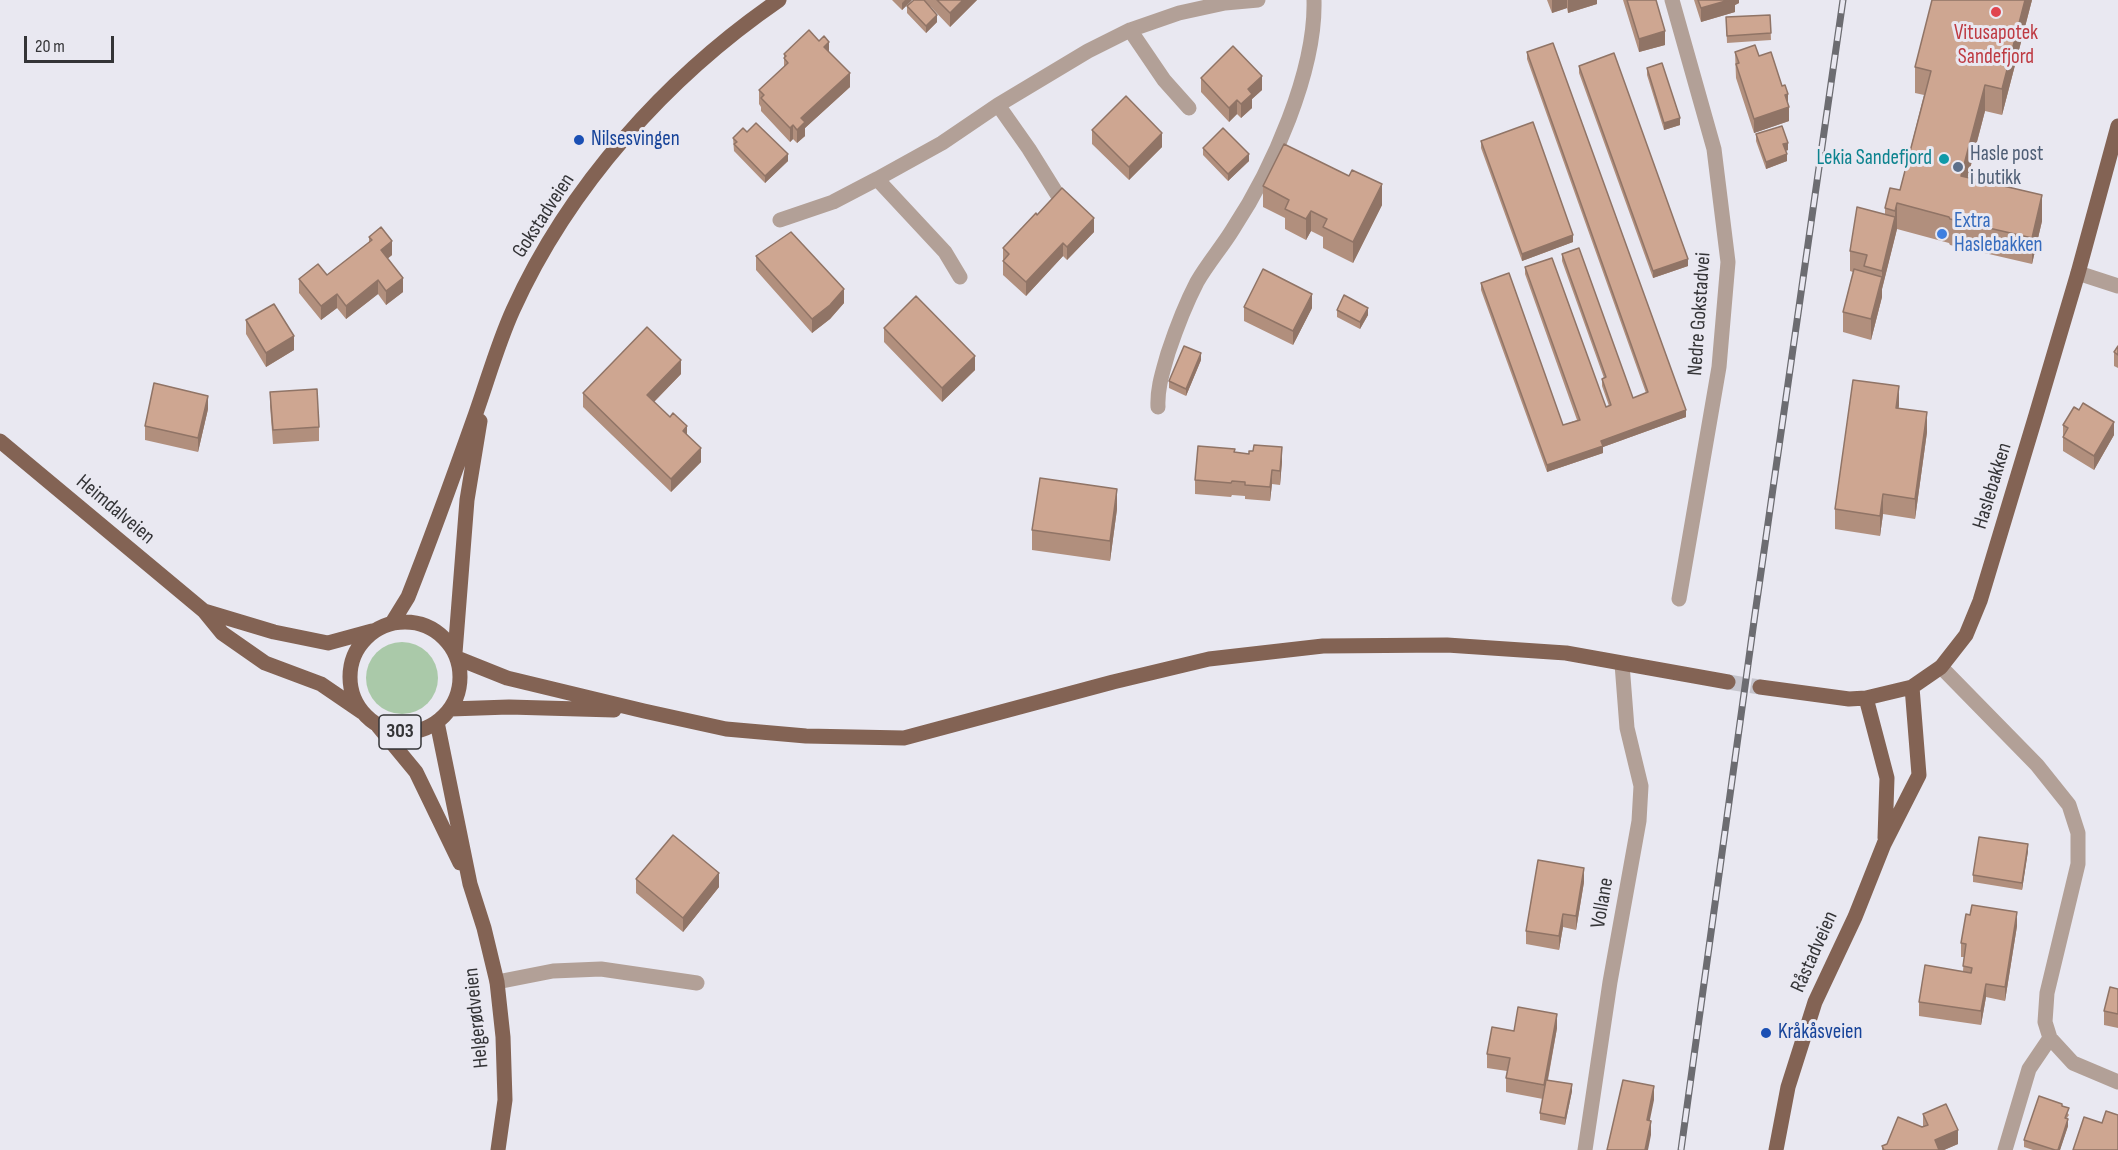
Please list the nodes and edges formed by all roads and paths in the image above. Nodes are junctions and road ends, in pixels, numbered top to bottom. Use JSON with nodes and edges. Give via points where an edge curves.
{"nodes":[{"id":1,"x":779,"y":0,"type":"edge"},
{"id":2,"x":1258,"y":0,"type":"edge"},
{"id":3,"x":1314,"y":0,"type":"edge"},
{"id":4,"x":1672,"y":0,"type":"edge"},
{"id":5,"x":1130,"y":30,"type":"junction"},
{"id":6,"x":998,"y":105,"type":"junction"},
{"id":7,"x":1190,"y":108,"type":"dead end"},
{"id":8,"x":2118,"y":126,"type":"edge"},
{"id":9,"x":877,"y":179,"type":"junction"},
{"id":10,"x":1057,"y":194,"type":"edge"},
{"id":11,"x":780,"y":220,"type":"dead end"},
{"id":12,"x":2078,"y":273,"type":"junction"},
{"id":13,"x":960,"y":277,"type":"dead end"},
{"id":14,"x":2118,"y":286,"type":"edge"},
{"id":15,"x":487,"y":382,"type":"junction"},
{"id":16,"x":1158,"y":406,"type":"dead end"},
{"id":17,"x":0,"y":441,"type":"edge"},
{"id":18,"x":1679,"y":599,"type":"dead end"},
{"id":19,"x":204,"y":611,"type":"junction"},
{"id":20,"x":392,"y":623,"type":"junction"},
{"id":21,"x":376,"y":630,"type":"junction"},
{"id":22,"x":456,"y":656,"type":"junction"},
{"id":23,"x":1622,"y":664,"type":"junction"},
{"id":24,"x":1941,"y":667,"type":"junction"},
{"id":25,"x":1728,"y":682,"type":"tunnel mouth"},
{"id":26,"x":1760,"y":687,"type":"tunnel mouth"},
{"id":27,"x":1912,"y":687,"type":"junction"},
{"id":28,"x":1866,"y":698,"type":"junction"},
{"id":29,"x":450,"y":709,"type":"junction"},
{"id":30,"x":644,"y":711,"type":"junction"},
{"id":31,"x":362,"y":712,"type":"junction"},
{"id":32,"x":436,"y":722,"type":"junction"},
{"id":33,"x":378,"y":726,"type":"junction"},
{"id":34,"x":1884,"y":844,"type":"junction"},
{"id":35,"x":470,"y":884,"type":"junction"},
{"id":36,"x":497,"y":982,"type":"junction"},
{"id":37,"x":697,"y":983,"type":"dead end"},
{"id":38,"x":2050,"y":1038,"type":"junction"},
{"id":39,"x":2118,"y":1082,"type":"edge"},
{"id":40,"x":498,"y":1150,"type":"edge"},
{"id":41,"x":1585,"y":1150,"type":"edge"},
{"id":42,"x":1776,"y":1150,"type":"edge"},
{"id":43,"x":2005,"y":1150,"type":"edge"}],
"edges":[{"from":1,"to":15,"type":"main road","name":"Gokstadveien","number":"303","via":[[686,76],[623,141],[592,180],[535,265],[512,312]]},
{"from":2,"to":5,"type":"street","via":[[1179,13]]},
{"from":3,"to":16,"type":"street","via":[[1315,21],[1303,74],[1284,132],[1233,229],[1197,282],[1180,317],[1157,394]]},
{"from":4,"to":18,"type":"street","name":"Nedre Gokstadvei","via":[[1714,149],[1728,262],[1719,367]]},
{"from":5,"to":6,"type":"street"},
{"from":5,"to":7,"type":"street","via":[[1164,80]]},
{"from":6,"to":9,"type":"street","via":[[942,143]]},
{"from":6,"to":10,"type":"street"},
{"from":8,"to":12,"type":"main road","name":"Haslebakken"},
{"from":9,"to":11,"type":"street","via":[[833,202]]},
{"from":9,"to":13,"type":"street","via":[[945,252]]},
{"from":12,"to":14,"type":"street"},
{"from":12,"to":24,"type":"main road","name":"Haslebakken","via":[[1980,601],[1966,635]]},
{"from":15,"to":20,"type":"main road","name":"Gokstadveien","number":"303","via":[[408,597]]},
{"from":15,"to":22,"type":"main road","name":"Gokstadveien","number":"303","via":[[467,500]]},
{"from":17,"to":19,"type":"main road","name":"Heimdalveien"},
{"from":19,"to":21,"type":"main road","name":"Heimdalveien","via":[[328,643]]},
{"from":19,"to":31,"type":"main road","name":"Heimdalveien","via":[[222,633],[265,663],[321,684]]},
{"from":20,"to":21,"type":"main road","number":"303"},
{"from":20,"to":22,"type":"main road","number":"303","via":[[427,626],[443,637]]},
{"from":21,"to":31,"type":"main road","number":"303","via":[[362,641],[350,674],[352,695]]},
{"from":22,"to":29,"type":"main road","number":"303","via":[[459,691]]},
{"from":22,"to":30,"type":"main road","via":[[507,678]]},
{"from":23,"to":25,"type":"main road"},
{"from":23,"to":30,"type":"main road","via":[[1566,653],[1447,645],[1323,646],[1209,659],[904,738],[726,729]]},
{"from":23,"to":41,"type":"street","name":"Vollane","via":[[1627,728],[1641,786],[1639,821]]},
{"from":24,"to":27,"type":"main road","name":"Haslebakken"},
{"from":24,"to":38,"type":"street","via":[[2037,765],[2069,805],[2078,833],[2078,864],[2046,993],[2045,1022]]},
{"from":26,"to":28,"type":"main road","name":"Haslebakken"},
{"from":27,"to":28,"type":"main road","name":"Haslebakken"},
{"from":27,"to":34,"type":"main road","name":"Råstadveien","via":[[1919,775]]},
{"from":28,"to":34,"type":"main road","name":"Råstadveien","via":[[1887,778]]},
{"from":29,"to":30,"type":"main road"},
{"from":29,"to":32,"type":"main road","number":"303"},
{"from":31,"to":33,"type":"main road","number":"303"},
{"from":32,"to":33,"type":"main road","number":"303","via":[[409,732]]},
{"from":32,"to":35,"type":"main road","name":"Helgerødveien","number":"303"},
{"from":33,"to":35,"type":"main road","name":"Helgerødveien","number":"303","via":[[416,772]]},
{"from":34,"to":42,"type":"main road","name":"Råstadveien","via":[[1815,1002],[1788,1087]]},
{"from":35,"to":36,"type":"main road","name":"Helgerødveien","number":"303"},
{"from":36,"to":37,"type":"street","via":[[553,971],[601,969]]},
{"from":36,"to":40,"type":"main road","name":"Helgerødveien","number":"303","via":[[505,1100]]},
{"from":38,"to":39,"type":"street","via":[[2073,1063]]},
{"from":38,"to":43,"type":"street","via":[[2029,1069]]}]}
